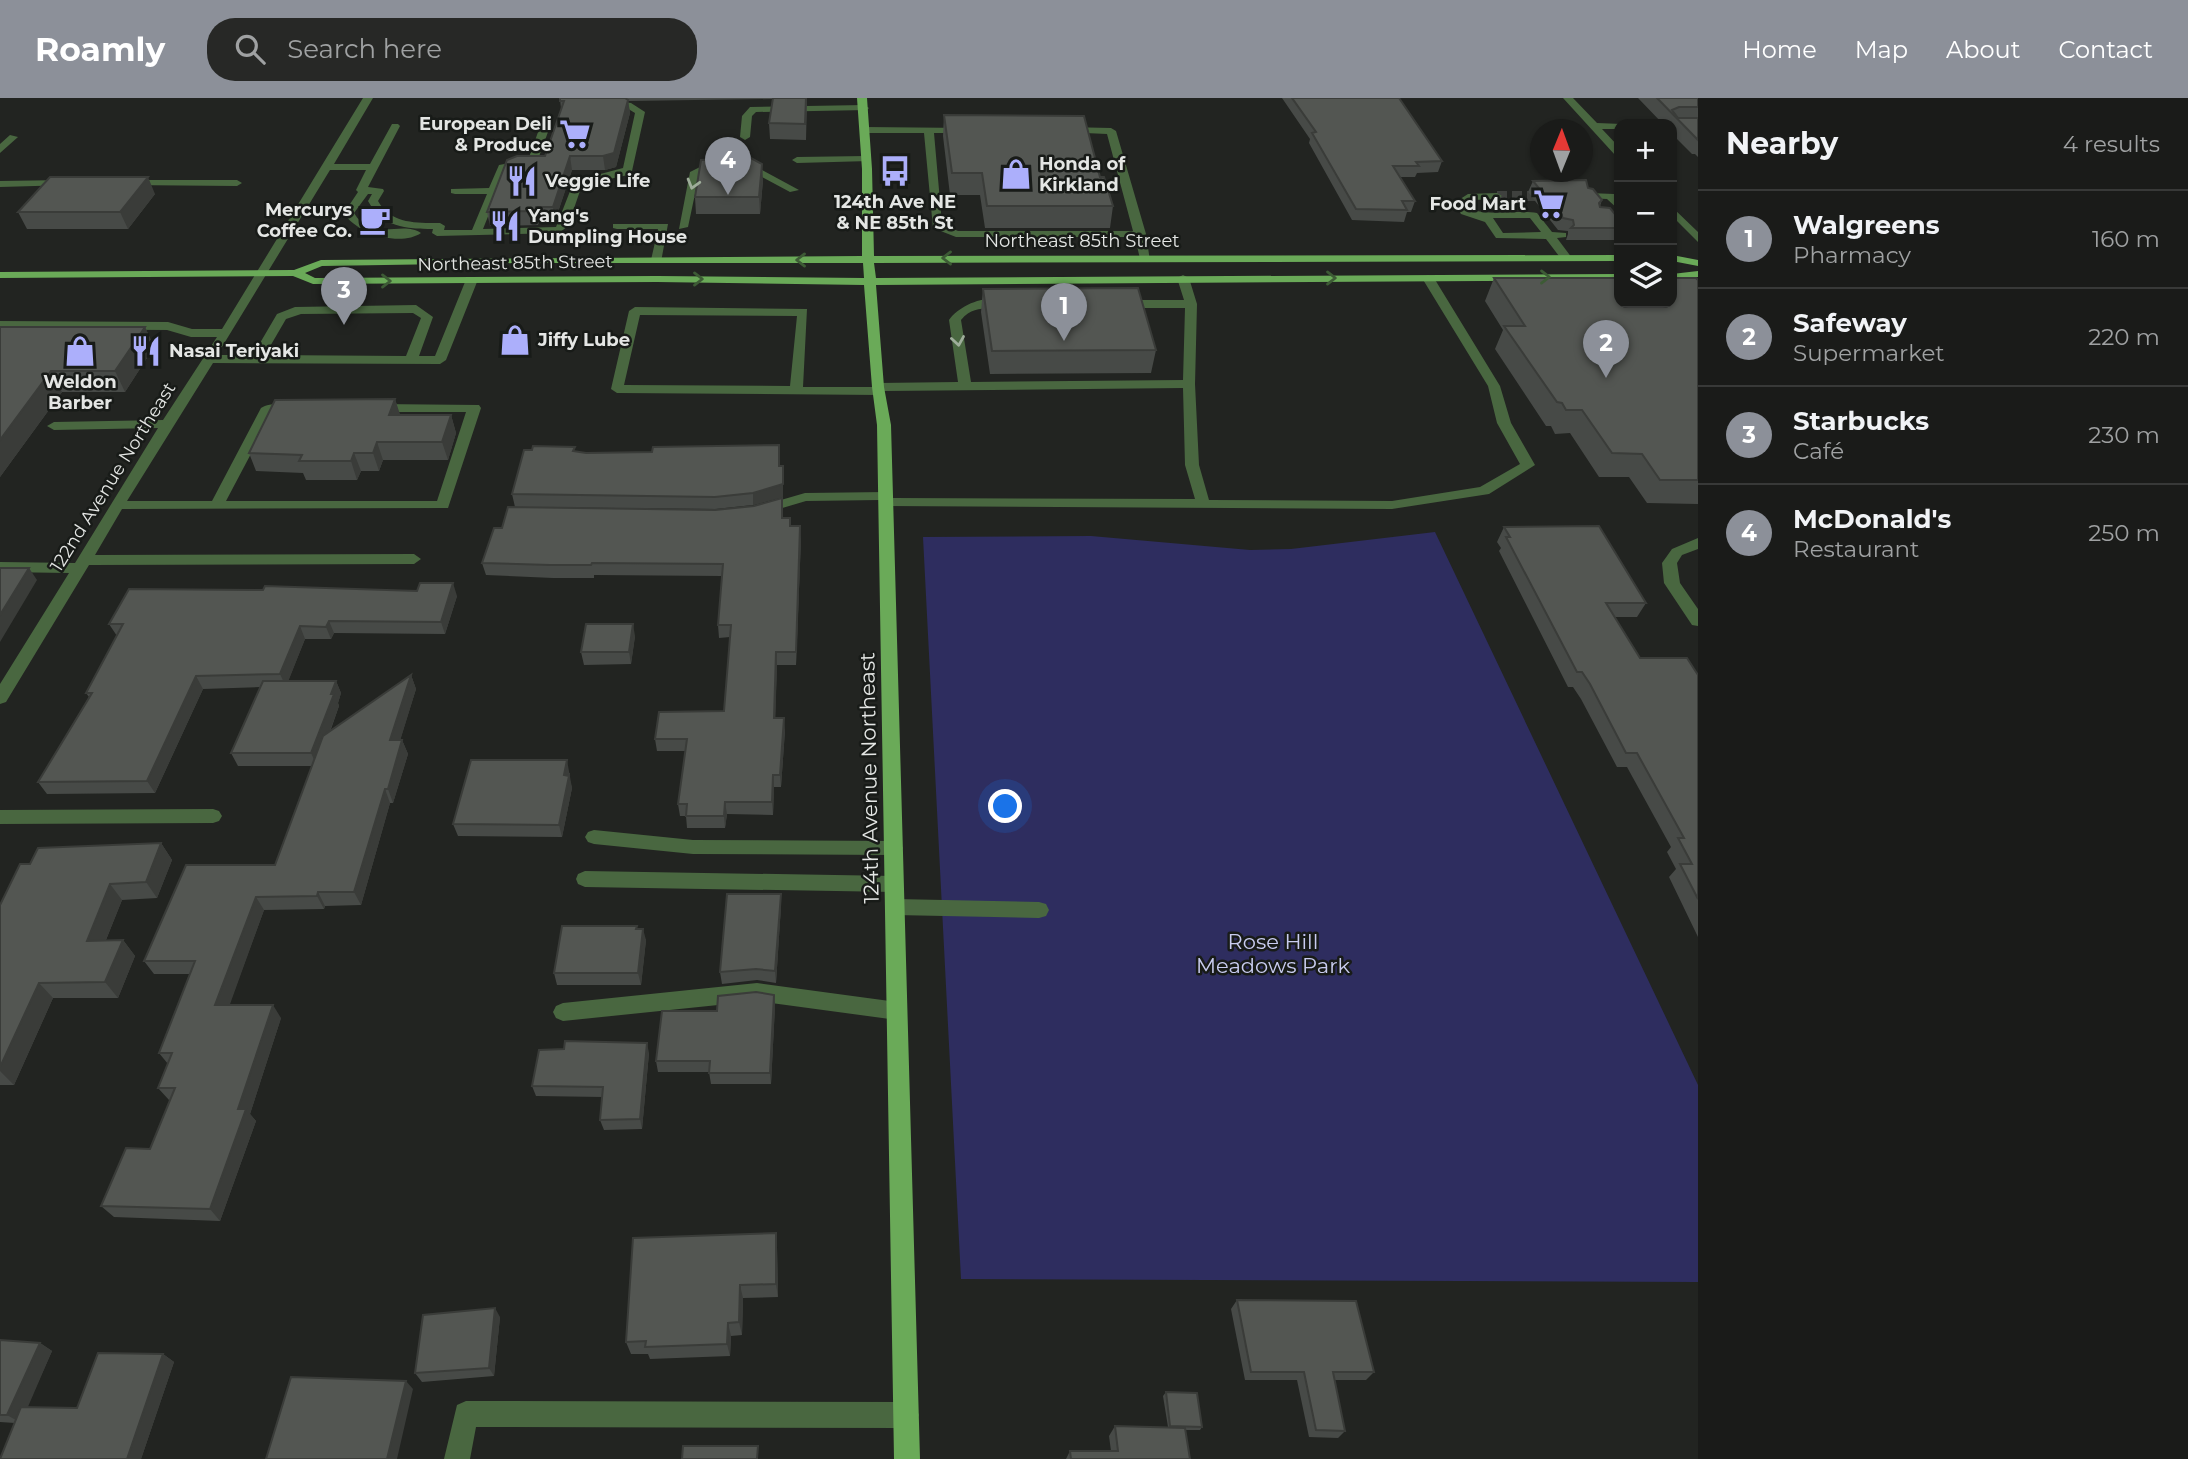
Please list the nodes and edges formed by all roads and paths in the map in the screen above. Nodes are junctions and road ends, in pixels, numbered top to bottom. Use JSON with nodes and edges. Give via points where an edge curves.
{"nodes":[{"id":1,"x":368,"y":98,"type":"edge"},
{"id":2,"x":598,"y":98,"type":"edge"},
{"id":3,"x":1568,"y":98,"type":"edge"},
{"id":4,"x":863,"y":103,"type":"edge"},
{"id":5,"x":547,"y":121,"type":"dead end"},
{"id":6,"x":395,"y":126,"type":"dead end"},
{"id":7,"x":1594,"y":126,"type":"junction"},
{"id":8,"x":1614,"y":126,"type":"edge"},
{"id":9,"x":865,"y":130,"type":"junction"},
{"id":10,"x":929,"y":130,"type":"junction"},
{"id":11,"x":971,"y":130,"type":"edge"},
{"id":12,"x":1052,"y":130,"type":"edge"},
{"id":13,"x":0,"y":137,"type":"edge"},
{"id":14,"x":745,"y":137,"type":"dead end"},
{"id":15,"x":1614,"y":148,"type":"edge"},
{"id":16,"x":0,"y":150,"type":"edge"},
{"id":17,"x":866,"y":159,"type":"junction"},
{"id":18,"x":797,"y":160,"type":"dead end"},
{"id":19,"x":327,"y":167,"type":"junction"},
{"id":20,"x":373,"y":167,"type":"junction"},
{"id":21,"x":78,"y":183,"type":"edge"},
{"id":22,"x":115,"y":183,"type":"edge"},
{"id":23,"x":237,"y":183,"type":"dead end"},
{"id":24,"x":0,"y":184,"type":"edge"},
{"id":25,"x":794,"y":190,"type":"dead end"},
{"id":26,"x":363,"y":191,"type":"junction"},
{"id":27,"x":455,"y":191,"type":"dead end"},
{"id":28,"x":493,"y":191,"type":"junction"},
{"id":29,"x":1497,"y":196,"type":"tunnel mouth"},
{"id":30,"x":1589,"y":196,"type":"edge"},
{"id":31,"x":1614,"y":202,"type":"edge"},
{"id":32,"x":1677,"y":216,"type":"edge"},
{"id":33,"x":1488,"y":220,"type":"junction"},
{"id":34,"x":617,"y":226,"type":"dead end"},
{"id":35,"x":683,"y":227,"type":"dead end"},
{"id":36,"x":438,"y":230,"type":"junction"},
{"id":37,"x":1551,"y":230,"type":"junction"},
{"id":38,"x":476,"y":233,"type":"junction"},
{"id":39,"x":1140,"y":234,"type":"junction"},
{"id":40,"x":1562,"y":235,"type":"edge"},
{"id":41,"x":1516,"y":236,"type":"junction"},
{"id":42,"x":1698,"y":239,"type":"edge"},
{"id":43,"x":1323,"y":258,"type":"junction"},
{"id":44,"x":1532,"y":258,"type":"junction"},
{"id":45,"x":1566,"y":258,"type":"junction"},
{"id":46,"x":1614,"y":258,"type":"edge"},
{"id":47,"x":869,"y":259,"type":"junction"},
{"id":48,"x":1146,"y":259,"type":"junction"},
{"id":49,"x":1677,"y":259,"type":"edge"},
{"id":50,"x":657,"y":260,"type":"junction"},
{"id":51,"x":1698,"y":263,"type":"edge"},
{"id":52,"x":264,"y":273,"type":"junction"},
{"id":53,"x":295,"y":273,"type":"junction"},
{"id":54,"x":1698,"y":274,"type":"edge"},
{"id":55,"x":0,"y":275,"type":"edge"},
{"id":56,"x":1677,"y":276,"type":"edge"},
{"id":57,"x":1614,"y":277,"type":"edge"},
{"id":58,"x":1183,"y":278,"type":"junction"},
{"id":59,"x":1215,"y":278,"type":"junction"},
{"id":60,"x":1428,"y":278,"type":"junction"},
{"id":61,"x":872,"y":281,"type":"junction"},
{"id":62,"x":471,"y":282,"type":"junction"},
{"id":63,"x":1026,"y":304,"type":"edge"},
{"id":64,"x":1107,"y":304,"type":"edge"},
{"id":65,"x":1191,"y":304,"type":"junction"},
{"id":66,"x":0,"y":325,"type":"edge"},
{"id":67,"x":226,"y":333,"type":"junction"},
{"id":68,"x":211,"y":359,"type":"junction"},
{"id":69,"x":257,"y":359,"type":"junction"},
{"id":70,"x":411,"y":360,"type":"junction"},
{"id":71,"x":1189,"y":384,"type":"junction"},
{"id":72,"x":965,"y":385,"type":"junction"},
{"id":73,"x":879,"y":389,"type":"junction"},
{"id":74,"x":796,"y":390,"type":"junction"},
{"id":75,"x":309,"y":408,"type":"edge"},
{"id":76,"x":364,"y":408,"type":"edge"},
{"id":77,"x":166,"y":424,"type":"junction"},
{"id":78,"x":54,"y":426,"type":"dead end"},
{"id":79,"x":886,"y":499,"type":"junction"},
{"id":80,"x":1203,"y":502,"type":"junction"},
{"id":81,"x":117,"y":505,"type":"junction"},
{"id":82,"x":218,"y":505,"type":"junction"},
{"id":83,"x":747,"y":513,"type":"edge"},
{"id":84,"x":1698,"y":543,"type":"edge"},
{"id":85,"x":414,"y":559,"type":"dead end"},
{"id":86,"x":81,"y":564,"type":"junction"},
{"id":87,"x":0,"y":567,"type":"edge"},
{"id":88,"x":1698,"y":621,"type":"edge"},
{"id":89,"x":0,"y":698,"type":"edge"},
{"id":90,"x":214,"y":816,"type":"dead end"},
{"id":91,"x":0,"y":817,"type":"edge"},
{"id":92,"x":594,"y":837,"type":"dead end"},
{"id":93,"x":894,"y":848,"type":"junction"},
{"id":94,"x":585,"y":879,"type":"dead end"},
{"id":95,"x":894,"y":884,"type":"junction"},
{"id":96,"x":895,"y":907,"type":"junction"},
{"id":97,"x":1039,"y":910,"type":"dead end"},
{"id":98,"x":897,"y":1011,"type":"junction"},
{"id":99,"x":564,"y":1012,"type":"dead end"},
{"id":100,"x":906,"y":1415,"type":"junction"},
{"id":101,"x":457,"y":1459,"type":"edge"},
{"id":102,"x":907,"y":1459,"type":"edge"}],
"edges":[{"from":1,"to":19,"type":"street","name":"122nd Avenue Northeast"},
{"from":2,"to":38,"type":"street","via":[[640,112],[628,169],[578,183],[559,230]]},
{"from":3,"to":7,"type":"street"},
{"from":4,"to":9,"type":"main road","name":"124th Avenue Northeast"},
{"from":4,"to":14,"type":"street","via":[[753,109],[747,116]]},
{"from":5,"to":28,"type":"street","via":[[532,162],[503,167]]},
{"from":6,"to":20,"type":"street"},
{"from":7,"to":8,"type":"street"},
{"from":7,"to":15,"type":"street"},
{"from":9,"to":10,"type":"street"},
{"from":9,"to":17,"type":"main road","name":"124th Avenue Northeast"},
{"from":10,"to":11,"type":"street"},
{"from":10,"to":39,"type":"street","via":[[937,226],[956,234]]},
{"from":12,"to":39,"type":"street","via":[[1111,131]]},
{"from":13,"to":16,"type":"street","via":[[13,137]]},
{"from":17,"to":18,"type":"street"},
{"from":17,"to":47,"type":"main road","name":"124th Avenue Northeast"},
{"from":19,"to":20,"type":"street"},
{"from":19,"to":52,"type":"street","name":"122nd Avenue Northeast"},
{"from":20,"to":26,"type":"street"},
{"from":21,"to":24,"type":"street"},
{"from":22,"to":23,"type":"street"},
{"from":25,"to":35,"type":"street","one_way":true,"via":[[753,168],[700,170],[694,174]]},
{"from":26,"to":36,"type":"street","via":[[379,191],[373,201],[376,208],[397,223]]},
{"from":26,"to":36,"type":"street","via":[[349,215],[370,231]]},
{"from":27,"to":28,"type":"street"},
{"from":28,"to":38,"type":"street"},
{"from":29,"to":33,"type":"street","via":[[1468,197],[1459,203],[1465,212]]},
{"from":30,"to":31,"type":"street"},
{"from":32,"to":42,"type":"street"},
{"from":33,"to":37,"type":"street","via":[[1485,215],[1533,215]]},
{"from":33,"to":41,"type":"street","via":[[1500,236]]},
{"from":34,"to":50,"type":"street","via":[[664,226]]},
{"from":36,"to":38,"type":"street"},
{"from":37,"to":40,"type":"street"},
{"from":37,"to":41,"type":"street"},
{"from":37,"to":45,"type":"street"},
{"from":39,"to":48,"type":"street"},
{"from":41,"to":44,"type":"street"},
{"from":43,"to":44,"type":"main road","name":"Northeast 85th Street"},
{"from":43,"to":48,"type":"main road","name":"Northeast 85th Street"},
{"from":43,"to":59,"type":"main road","via":[[1321,264],[1307,268],[1236,268]]},
{"from":44,"to":45,"type":"main road","name":"Northeast 85th Street"},
{"from":44,"to":60,"type":"main road","via":[[1519,268],[1448,268]]},
{"from":45,"to":46,"type":"main road","name":"Northeast 85th Street"},
{"from":48,"to":47,"type":"main road","name":"Northeast 85th Street","one_way":true},
{"from":47,"to":50,"type":"main road","name":"Northeast 85th Street","one_way":true},
{"from":47,"to":61,"type":"main road","name":"124th Avenue Northeast"},
{"from":49,"to":51,"type":"main road"},
{"from":50,"to":53,"type":"main road","name":"Northeast 85th Street","via":[[321,263]]},
{"from":52,"to":53,"type":"main road","name":"Northeast 85th Street"},
{"from":52,"to":55,"type":"main road","name":"Northeast 85th Street"},
{"from":52,"to":67,"type":"street","name":"122nd Avenue Northeast"},
{"from":53,"to":62,"type":"main road","name":"Northeast 85th Street","one_way":true,"via":[[313,281]]},
{"from":54,"to":56,"type":"main road"},
{"from":60,"to":57,"type":"main road","name":"Northeast 85th Street","one_way":true},
{"from":58,"to":59,"type":"main road","name":"Northeast 85th Street"},
{"from":58,"to":61,"type":"main road","name":"Northeast 85th Street"},
{"from":58,"to":65,"type":"street"},
{"from":59,"to":60,"type":"main road","name":"Northeast 85th Street","one_way":true},
{"from":60,"to":80,"type":"street","via":[[1494,386],[1504,423],[1528,465],[1484,491],[1392,505]]},
{"from":62,"to":61,"type":"main road","name":"Northeast 85th Street","one_way":true},
{"from":61,"to":73,"type":"main road","name":"124th Avenue Northeast"},
{"from":62,"to":70,"type":"street","via":[[440,360]]},
{"from":63,"to":72,"type":"street","one_way":true,"via":[[971,305],[960,311],[955,320]]},
{"from":64,"to":65,"type":"street"},
{"from":65,"to":71,"type":"street"},
{"from":66,"to":67,"type":"street","via":[[168,326],[191,333]]},
{"from":67,"to":68,"type":"street","name":"122nd Avenue Northeast"},
{"from":68,"to":69,"type":"street"},
{"from":68,"to":77,"type":"street","name":"122nd Avenue Northeast"},
{"from":69,"to":70,"type":"street"},
{"from":69,"to":70,"type":"street","via":[[281,317],[299,310],[416,309],[428,317]]},
{"from":71,"to":72,"type":"street"},
{"from":71,"to":80,"type":"street","via":[[1192,465]]},
{"from":72,"to":73,"type":"street"},
{"from":73,"to":74,"type":"street"},
{"from":73,"to":79,"type":"main road","name":"124th Avenue Northeast"},
{"from":74,"to":74,"type":"street","via":[[617,389],[635,311],[803,312]]},
{"from":75,"to":82,"type":"street","via":[[268,408]]},
{"from":76,"to":82,"type":"street","via":[[474,408],[443,505]]},
{"from":77,"to":78,"type":"street"},
{"from":77,"to":81,"type":"street","name":"122nd Avenue Northeast"},
{"from":79,"to":80,"type":"street"},
{"from":79,"to":83,"type":"street","via":[[805,498]]},
{"from":79,"to":93,"type":"main road","name":"124th Avenue Northeast"},
{"from":81,"to":82,"type":"street"},
{"from":81,"to":86,"type":"street","name":"122nd Avenue Northeast"},
{"from":84,"to":88,"type":"street","via":[[1677,552],[1669,563],[1672,583]]},
{"from":85,"to":86,"type":"street"},
{"from":86,"to":87,"type":"street"},
{"from":86,"to":89,"type":"street","name":"122nd Avenue Northeast"},
{"from":90,"to":91,"type":"street"},
{"from":92,"to":93,"type":"street","via":[[693,847]]},
{"from":93,"to":95,"type":"main road","name":"124th Avenue Northeast"},
{"from":94,"to":95,"type":"street"},
{"from":95,"to":96,"type":"main road","name":"124th Avenue Northeast"},
{"from":96,"to":97,"type":"street"},
{"from":96,"to":98,"type":"main road","name":"124th Avenue Northeast"},
{"from":98,"to":99,"type":"street","via":[[757,992]]},
{"from":98,"to":100,"type":"main road","name":"124th Avenue Northeast"},
{"from":100,"to":101,"type":"street","via":[[466,1415]]},
{"from":100,"to":102,"type":"main road","name":"124th Avenue Northeast"}]}
